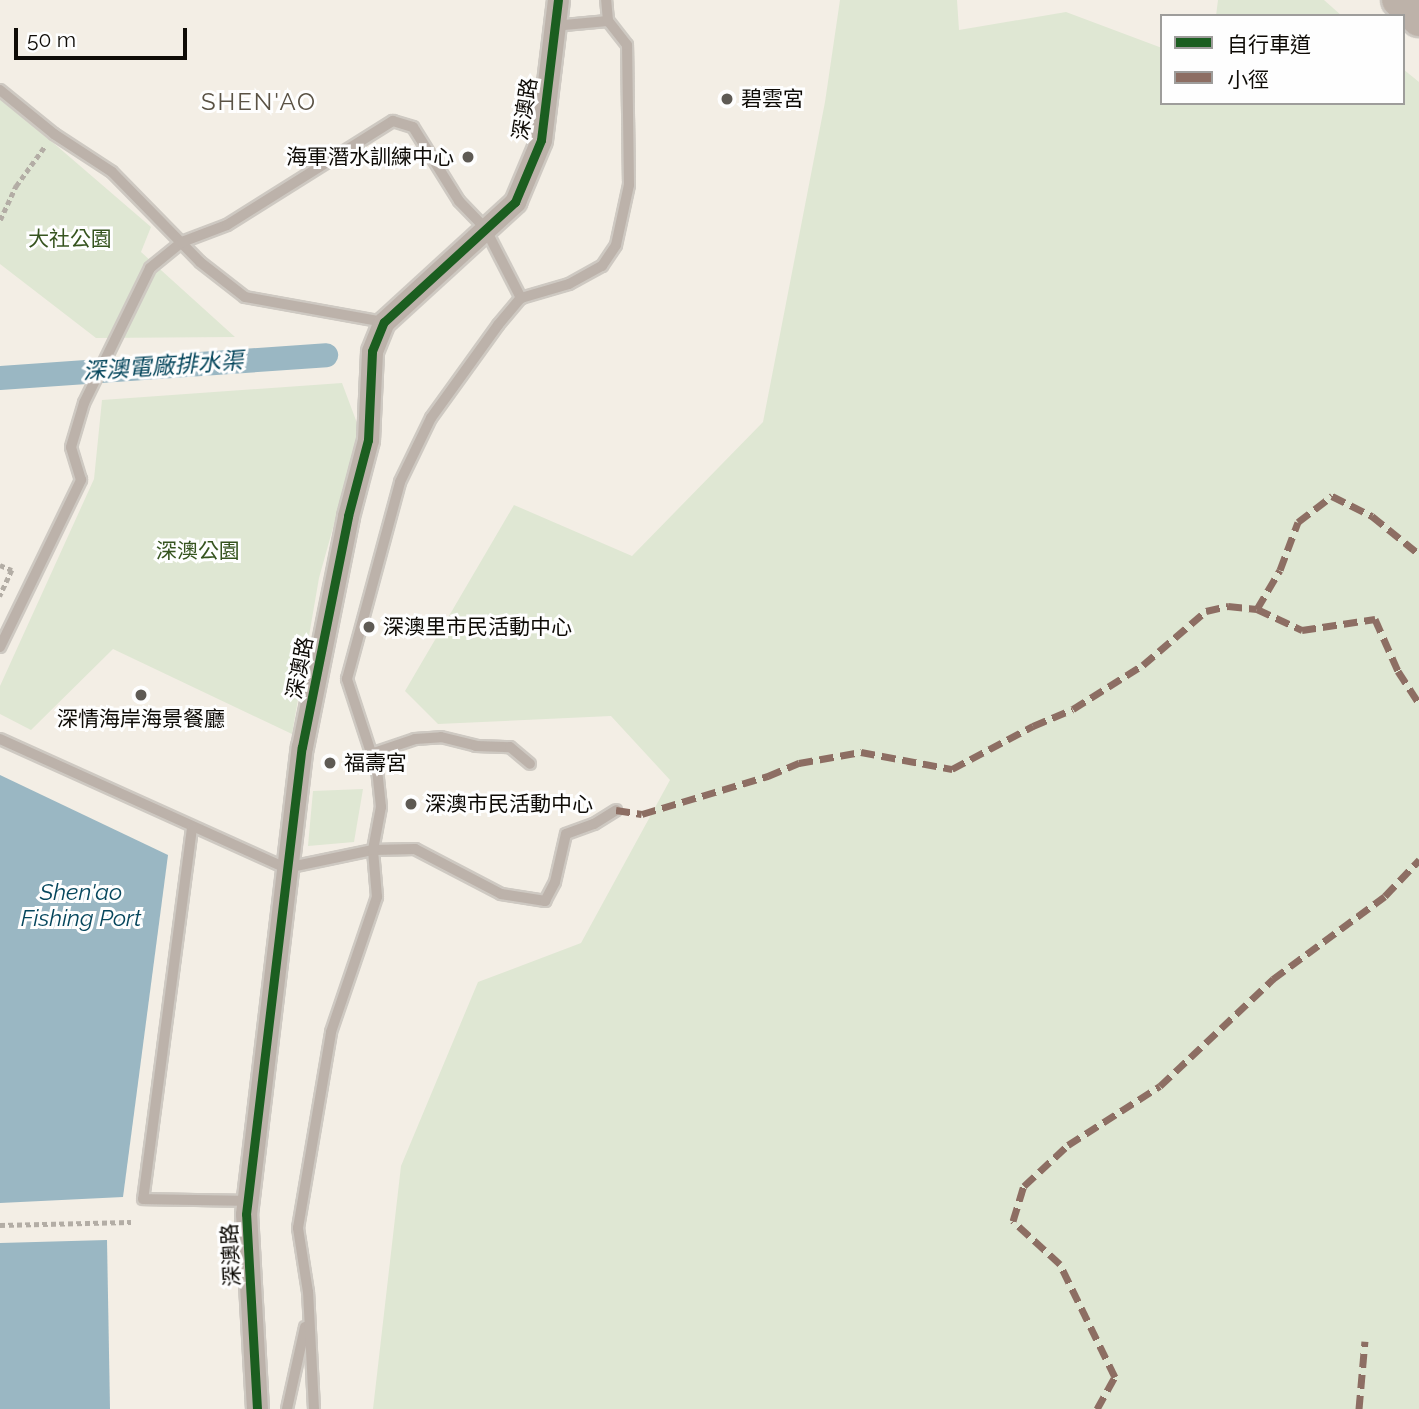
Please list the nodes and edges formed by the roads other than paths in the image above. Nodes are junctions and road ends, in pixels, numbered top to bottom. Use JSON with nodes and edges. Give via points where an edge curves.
{"nodes":[{"id":1,"x":558,"y":0,"type":"edge"},
{"id":2,"x":606,"y":0,"type":"edge"},
{"id":3,"x":1398,"y":0,"type":"edge"},
{"id":4,"x":1419,"y":20,"type":"edge"},
{"id":5,"x":608,"y":21,"type":"junction"},
{"id":6,"x":553,"y":26,"type":"junction"},
{"id":7,"x":0,"y":90,"type":"edge"},
{"id":8,"x":485,"y":228,"type":"junction"},
{"id":9,"x":182,"y":242,"type":"junction"},
{"id":10,"x":521,"y":298,"type":"junction"},
{"id":11,"x":384,"y":322,"type":"junction"},
{"id":12,"x":0,"y":647,"type":"edge"},
{"id":13,"x":0,"y":739,"type":"edge"},
{"id":14,"x":371,"y":754,"type":"junction"},
{"id":15,"x":530,"y":764,"type":"dead end"},
{"id":16,"x":616,"y":810,"type":"dead end"},
{"id":17,"x":192,"y":828,"type":"junction"},
{"id":18,"x":373,"y":850,"type":"junction"},
{"id":19,"x":286,"y":868,"type":"junction"},
{"id":20,"x":248,"y":1201,"type":"junction"},
{"id":21,"x":308,"y":1314,"type":"junction"},
{"id":22,"x":257,"y":1409,"type":"edge"},
{"id":23,"x":287,"y":1409,"type":"edge"},
{"id":24,"x":314,"y":1409,"type":"edge"}],
"edges":[{"from":1,"to":6,"type":"street","name":"深澳路"},
{"from":2,"to":5,"type":"lane"},
{"from":3,"to":4,"type":"main road"},
{"from":5,"to":6,"type":"lane"},
{"from":5,"to":10,"type":"lane","via":[[627,46],[629,185],[616,245],[603,266],[569,284]]},
{"from":6,"to":8,"type":"street","name":"深澳路","via":[[541,140],[515,202]]},
{"from":7,"to":9,"type":"lane","via":[[112,173]]},
{"from":8,"to":9,"type":"lane","via":[[459,201],[412,127],[393,121],[227,225]]},
{"from":8,"to":10,"type":"lane"},
{"from":8,"to":11,"type":"street","name":"深澳路"},
{"from":9,"to":11,"type":"lane","via":[[246,297]]},
{"from":9,"to":12,"type":"lane","via":[[150,268],[84,403],[71,447],[81,480]]},
{"from":10,"to":14,"type":"lane","via":[[431,418],[400,482],[347,679]]},
{"from":11,"to":19,"type":"street","name":"深澳路","via":[[372,351],[368,440],[348,516],[302,747]]},
{"from":13,"to":17,"type":"lane"},
{"from":14,"to":15,"type":"lane","via":[[415,739],[441,737],[476,746],[510,747]]},
{"from":14,"to":18,"type":"lane","via":[[381,807]]},
{"from":16,"to":18,"type":"lane","via":[[566,834],[555,882],[545,901],[501,894],[415,849]]},
{"from":17,"to":19,"type":"lane"},
{"from":17,"to":20,"type":"lane","via":[[144,1199]]},
{"from":18,"to":19,"type":"lane"},
{"from":18,"to":21,"type":"lane","via":[[377,897],[331,1032],[307,1163],[298,1228]]},
{"from":19,"to":20,"type":"street","name":"深澳路"},
{"from":20,"to":22,"type":"street","name":"深澳路"},
{"from":21,"to":23,"type":"lane"},
{"from":21,"to":24,"type":"lane"}]}
